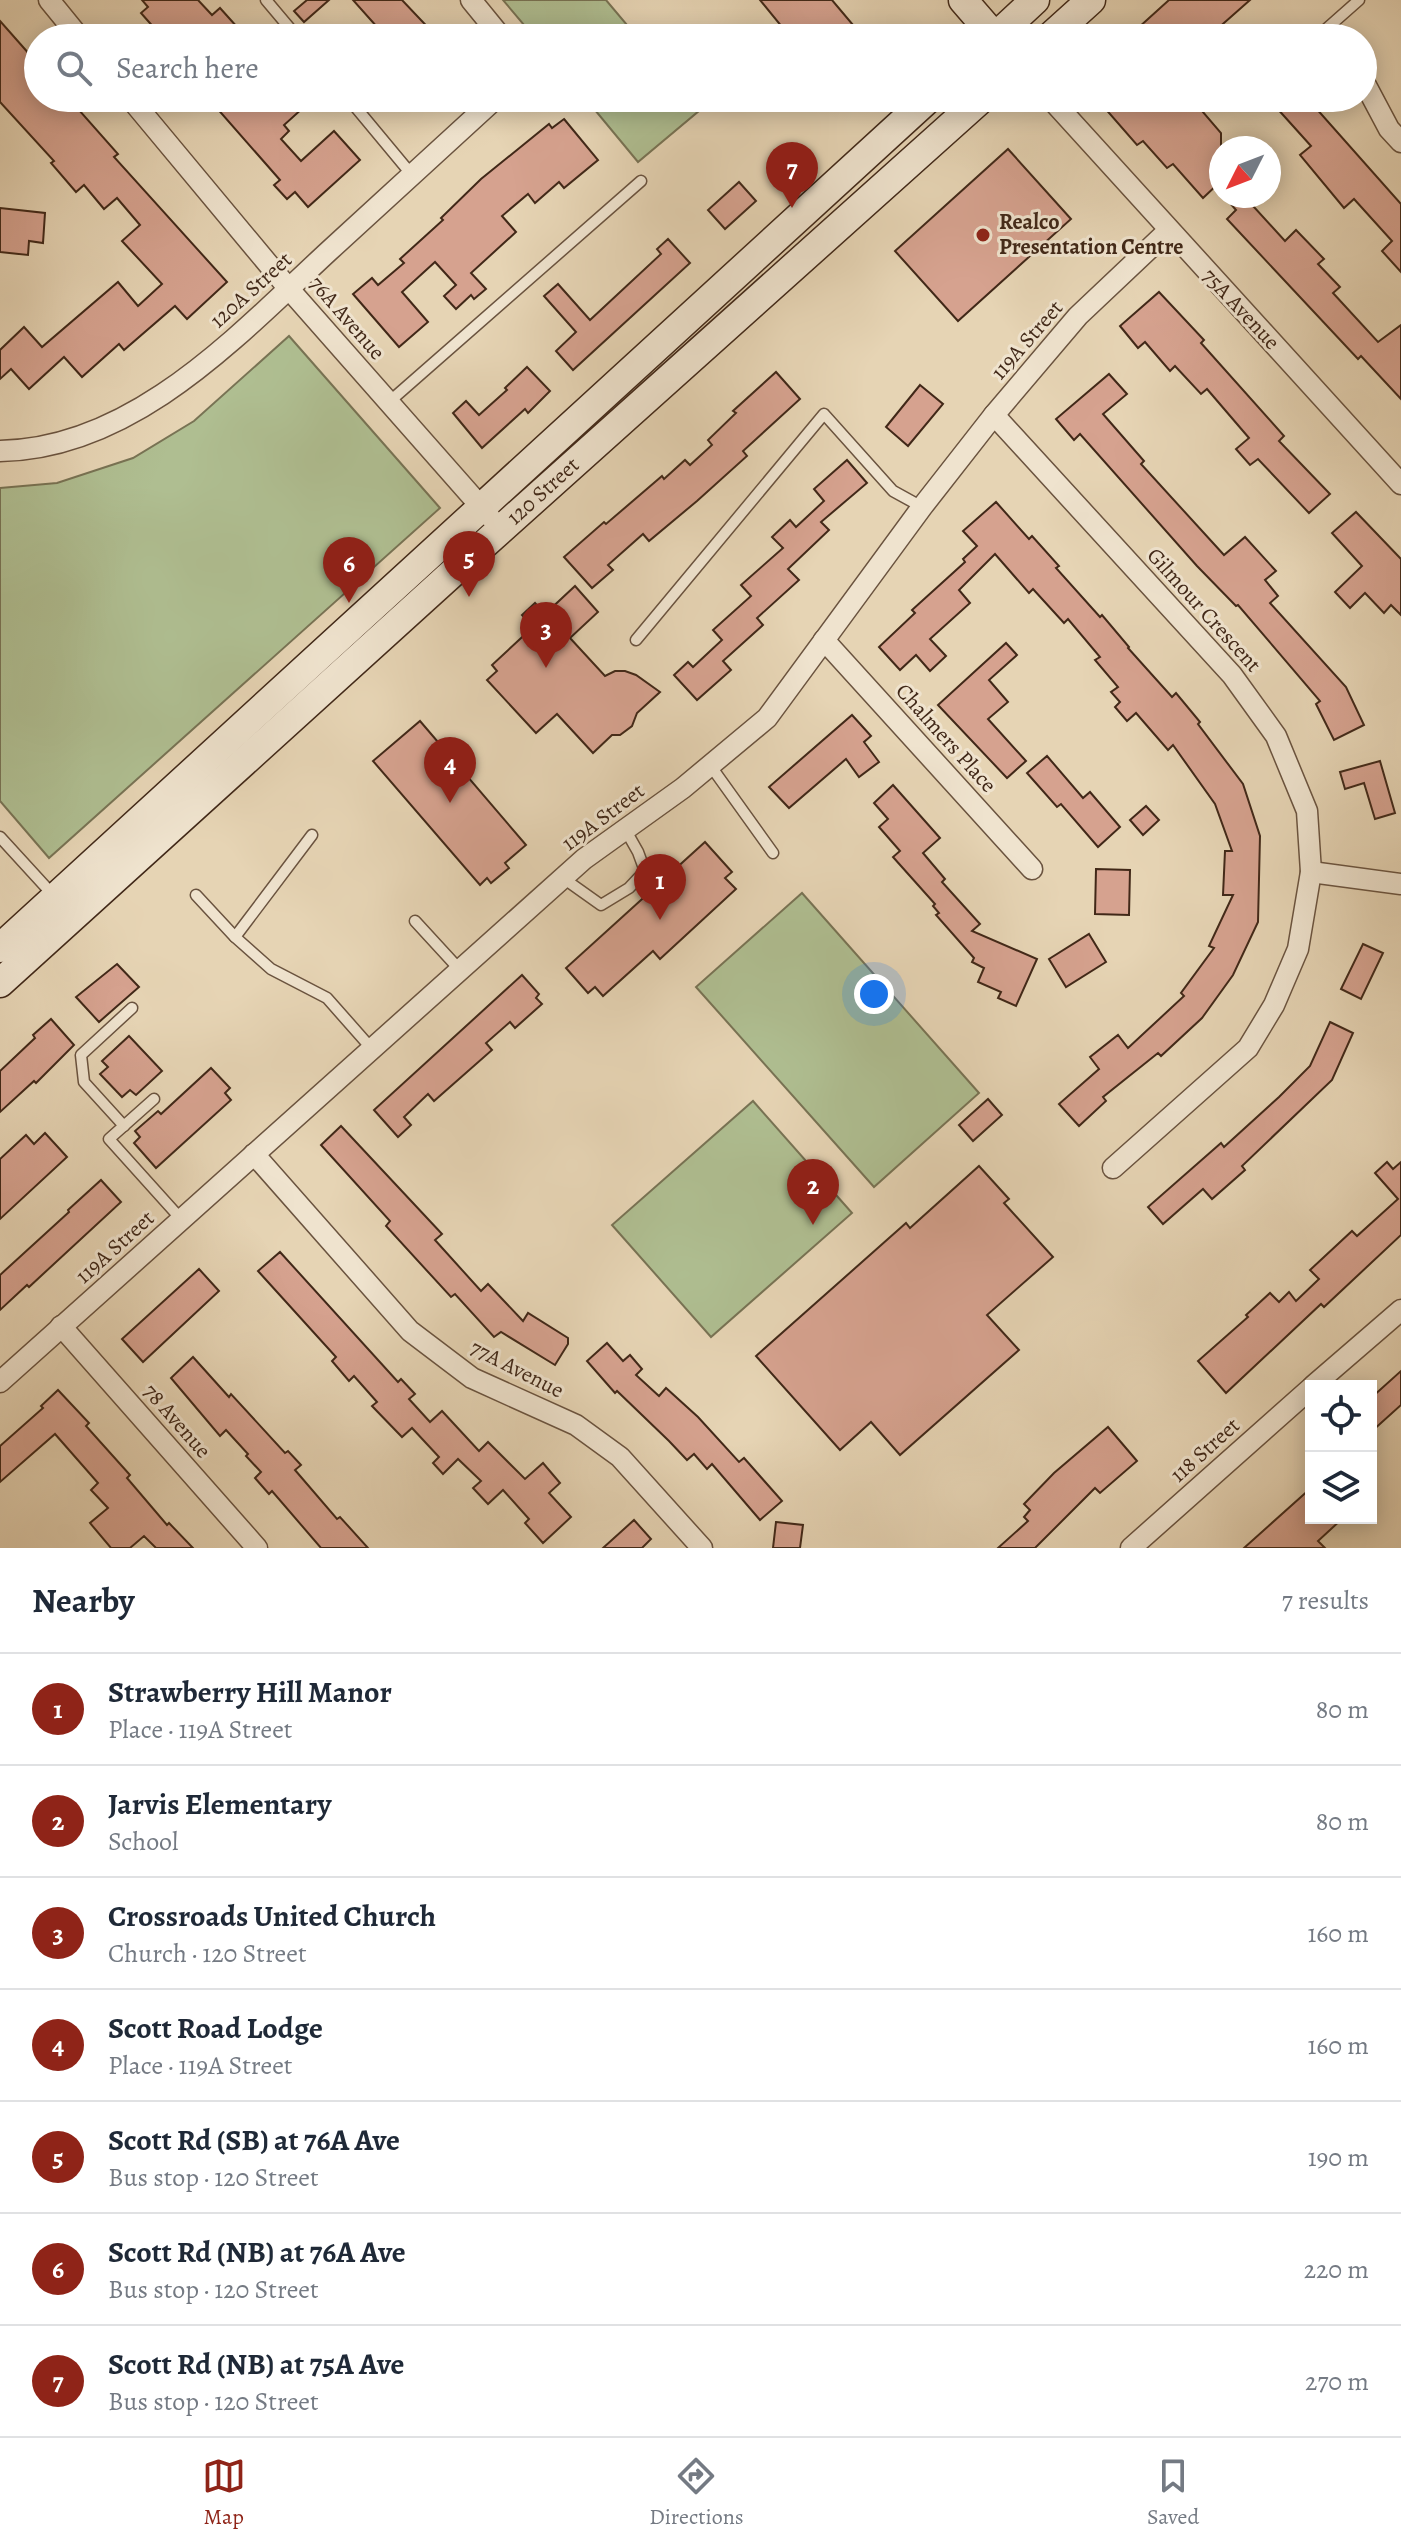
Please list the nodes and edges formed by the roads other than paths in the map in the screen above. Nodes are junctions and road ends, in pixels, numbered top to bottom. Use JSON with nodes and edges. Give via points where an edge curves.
{"nodes":[{"id":1,"x":49,"y":0,"type":"edge"},
{"id":2,"x":266,"y":0,"type":"edge"},
{"id":3,"x":471,"y":0,"type":"edge"},
{"id":4,"x":963,"y":0,"type":"edge"},
{"id":5,"x":1035,"y":0,"type":"edge"},
{"id":6,"x":1091,"y":0,"type":"edge"},
{"id":7,"x":1359,"y":0,"type":"edge"},
{"id":8,"x":69,"y":24,"type":"edge"},
{"id":9,"x":286,"y":24,"type":"edge"},
{"id":10,"x":491,"y":24,"type":"edge"},
{"id":11,"x":983,"y":24,"type":"edge"},
{"id":12,"x":1010,"y":24,"type":"edge"},
{"id":13,"x":1064,"y":24,"type":"edge"},
{"id":14,"x":1332,"y":24,"type":"edge"},
{"id":15,"x":1377,"y":101,"type":"edge"},
{"id":16,"x":142,"y":112,"type":"edge"},
{"id":17,"x":360,"y":112,"type":"edge"},
{"id":18,"x":481,"y":112,"type":"edge"},
{"id":19,"x":914,"y":112,"type":"edge"},
{"id":20,"x":966,"y":112,"type":"edge"},
{"id":21,"x":1063,"y":112,"type":"edge"},
{"id":22,"x":1397,"y":130,"type":"edge"},
{"id":23,"x":412,"y":175,"type":"junction"},
{"id":24,"x":641,"y":181,"type":"dead end"},
{"id":25,"x":1169,"y":230,"type":"junction"},
{"id":26,"x":289,"y":289,"type":"junction"},
{"id":27,"x":389,"y":402,"type":"junction"},
{"id":28,"x":994,"y":415,"type":"junction"},
{"id":29,"x":0,"y":451,"type":"edge"},
{"id":30,"x":1401,"y":484,"type":"edge"},
{"id":31,"x":922,"y":507,"type":"junction"},
{"id":32,"x":492,"y":519,"type":"junction"},
{"id":33,"x":636,"y":640,"type":"dead end"},
{"id":34,"x":824,"y":640,"type":"junction"},
{"id":35,"x":710,"y":765,"type":"junction"},
{"id":36,"x":625,"y":829,"type":"junction"},
{"id":37,"x":312,"y":835,"type":"dead end"},
{"id":38,"x":0,"y":837,"type":"edge"},
{"id":39,"x":773,"y":853,"type":"dead end"},
{"id":40,"x":1032,"y":869,"type":"dead end"},
{"id":41,"x":1311,"y":872,"type":"junction"},
{"id":42,"x":563,"y":878,"type":"junction"},
{"id":43,"x":1401,"y":884,"type":"edge"},
{"id":44,"x":196,"y":895,"type":"dead end"},
{"id":45,"x":56,"y":898,"type":"junction"},
{"id":46,"x":415,"y":921,"type":"dead end"},
{"id":47,"x":235,"y":937,"type":"junction"},
{"id":48,"x":0,"y":948,"type":"edge"},
{"id":49,"x":460,"y":970,"type":"junction"},
{"id":50,"x":0,"y":982,"type":"edge"},
{"id":51,"x":132,"y":1008,"type":"dead end"},
{"id":52,"x":372,"y":1049,"type":"junction"},
{"id":53,"x":154,"y":1099,"type":"dead end"},
{"id":54,"x":124,"y":1126,"type":"junction"},
{"id":55,"x":254,"y":1154,"type":"junction"},
{"id":56,"x":1113,"y":1168,"type":"dead end"},
{"id":57,"x":181,"y":1219,"type":"junction"},
{"id":58,"x":1401,"y":1310,"type":"edge"},
{"id":59,"x":61,"y":1326,"type":"junction"},
{"id":60,"x":1320,"y":1380,"type":"edge"},
{"id":61,"x":0,"y":1382,"type":"edge"},
{"id":62,"x":1305,"y":1393,"type":"edge"},
{"id":63,"x":257,"y":1548,"type":"edge"},
{"id":64,"x":702,"y":1548,"type":"edge"},
{"id":65,"x":1131,"y":1548,"type":"edge"}],
"edges":[{"from":1,"to":8,"type":"street"},
{"from":2,"to":9,"type":"lane"},
{"from":3,"to":10,"type":"street"},
{"from":4,"to":11,"type":"main road"},
{"from":5,"to":12,"type":"main road"},
{"from":6,"to":13,"type":"main road"},
{"from":7,"to":14,"type":"lane"},
{"from":15,"to":22,"type":"street"},
{"from":16,"to":26,"type":"street","name":"76A Avenue"},
{"from":17,"to":23,"type":"lane"},
{"from":18,"to":23,"type":"street","name":"120A Street"},
{"from":19,"to":32,"type":"main road","name":"120 Street"},
{"from":20,"to":32,"type":"main road","name":"120 Street"},
{"from":21,"to":25,"type":"street","name":"75A Avenue"},
{"from":23,"to":26,"type":"street","name":"120A Street"},
{"from":24,"to":27,"type":"lane"},
{"from":25,"to":28,"type":"street","name":"119A Street","via":[[1078,316]]},
{"from":25,"to":30,"type":"street","name":"75A Avenue"},
{"from":26,"to":27,"type":"street","name":"76A Avenue"},
{"from":26,"to":29,"type":"street","name":"120A Street","via":[[187,379],[101,430],[27,451]]},
{"from":27,"to":32,"type":"street","name":"76A Avenue"},
{"from":28,"to":31,"type":"street","name":"119A Street"},
{"from":28,"to":41,"type":"street","name":"Gilmour Crescent","via":[[1232,675],[1276,736],[1307,811]]},
{"from":31,"to":33,"type":"lane","via":[[893,491],[824,414]]},
{"from":31,"to":34,"type":"street","name":"119A Street"},
{"from":32,"to":45,"type":"main road","name":"120 Street"},
{"from":32,"to":50,"type":"main road","name":"120 Street"},
{"from":34,"to":35,"type":"street","name":"119A Street","via":[[767,718]]},
{"from":34,"to":40,"type":"street","name":"Chalmers Place"},
{"from":35,"to":36,"type":"street","name":"119A Street"},
{"from":35,"to":39,"type":"lane"},
{"from":36,"to":42,"type":"street","name":"119A Street"},
{"from":36,"to":42,"type":"lane","via":[[645,871],[629,888],[601,905]]},
{"from":37,"to":47,"type":"lane"},
{"from":38,"to":45,"type":"lane"},
{"from":41,"to":43,"type":"street"},
{"from":41,"to":56,"type":"street","name":"Gilmour Crescent","via":[[1298,949],[1248,1048]]},
{"from":42,"to":49,"type":"street","name":"119A Street"},
{"from":44,"to":47,"type":"lane"},
{"from":45,"to":48,"type":"main road","name":"120 Street"},
{"from":45,"to":50,"type":"main road","via":[[53,917],[9,956]]},
{"from":46,"to":49,"type":"lane"},
{"from":47,"to":52,"type":"lane","via":[[271,969],[327,998]]},
{"from":49,"to":52,"type":"street","name":"119A Street"},
{"from":51,"to":54,"type":"lane","via":[[81,1055],[84,1082]]},
{"from":52,"to":55,"type":"street","name":"119A Street"},
{"from":53,"to":54,"type":"lane"},
{"from":54,"to":57,"type":"lane","via":[[109,1139]]},
{"from":55,"to":57,"type":"street","name":"119A Street"},
{"from":55,"to":64,"type":"street","name":"77A Avenue","via":[[410,1331],[472,1378],[576,1425],[620,1457]]},
{"from":57,"to":59,"type":"street","name":"119A Street"},
{"from":58,"to":60,"type":"street","name":"118 Street"},
{"from":59,"to":61,"type":"street","name":"119A Street"},
{"from":59,"to":63,"type":"street","name":"78 Avenue"},
{"from":62,"to":65,"type":"street","name":"118 Street"}]}
